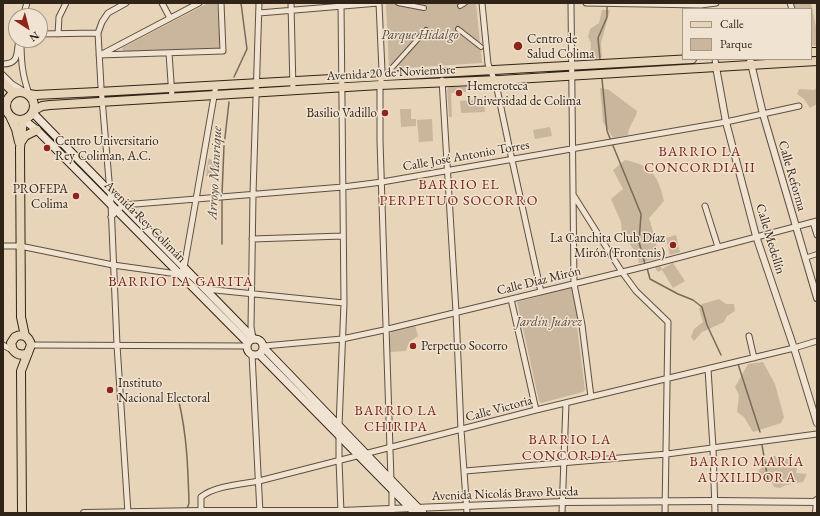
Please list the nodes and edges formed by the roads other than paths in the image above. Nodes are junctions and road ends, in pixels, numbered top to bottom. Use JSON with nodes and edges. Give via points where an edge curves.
{"nodes":[{"id":1,"x":66,"y":3,"type":"edge"},
{"id":2,"x":126,"y":3,"type":"edge"},
{"id":3,"x":162,"y":3,"type":"edge"},
{"id":4,"x":199,"y":3,"type":"edge"},
{"id":5,"x":221,"y":3,"type":"edge"},
{"id":6,"x":259,"y":3,"type":"edge"},
{"id":7,"x":291,"y":3,"type":"edge"},
{"id":8,"x":379,"y":3,"type":"edge"},
{"id":9,"x":398,"y":3,"type":"edge"},
{"id":10,"x":465,"y":3,"type":"edge"},
{"id":11,"x":482,"y":3,"type":"edge"},
{"id":12,"x":571,"y":3,"type":"edge"},
{"id":13,"x":586,"y":3,"type":"edge"},
{"id":14,"x":716,"y":3,"type":"edge"},
{"id":15,"x":341,"y":5,"type":"edge"},
{"id":16,"x":460,"y":6,"type":"dead end"},
{"id":17,"x":706,"y":6,"type":"edge"},
{"id":18,"x":424,"y":8,"type":"dead end"},
{"id":19,"x":291,"y":10,"type":"junction"},
{"id":20,"x":259,"y":14,"type":"junction"},
{"id":21,"x":170,"y":18,"type":"junction"},
{"id":22,"x":458,"y":29,"type":"dead end"},
{"id":23,"x":426,"y":30,"type":"dead end"},
{"id":24,"x":98,"y":33,"type":"junction"},
{"id":25,"x":48,"y":34,"type":"edge"},
{"id":26,"x":58,"y":34,"type":"junction"},
{"id":27,"x":481,"y":47,"type":"dead end"},
{"id":28,"x":18,"y":48,"type":"edge"},
{"id":29,"x":21,"y":48,"type":"edge"},
{"id":30,"x":169,"y":53,"type":"junction"},
{"id":31,"x":99,"y":55,"type":"junction"},
{"id":32,"x":682,"y":60,"type":"edge"},
{"id":33,"x":817,"y":61,"type":"edge"},
{"id":34,"x":750,"y":62,"type":"edge"},
{"id":35,"x":11,"y":63,"type":"junction"},
{"id":36,"x":716,"y":63,"type":"edge"},
{"id":37,"x":3,"y":64,"type":"edge"},
{"id":38,"x":572,"y":66,"type":"junction"},
{"id":39,"x":22,"y":70,"type":"junction"},
{"id":40,"x":390,"y":70,"type":"dead end"},
{"id":41,"x":490,"y":70,"type":"junction"},
{"id":42,"x":442,"y":73,"type":"junction"},
{"id":43,"x":3,"y":75,"type":"edge"},
{"id":44,"x":381,"y":76,"type":"junction"},
{"id":45,"x":572,"y":76,"type":"junction"},
{"id":46,"x":342,"y":78,"type":"junction"},
{"id":47,"x":495,"y":80,"type":"junction"},
{"id":48,"x":293,"y":81,"type":"junction"},
{"id":49,"x":3,"y":82,"type":"edge"},
{"id":50,"x":442,"y":82,"type":"junction"},
{"id":51,"x":256,"y":83,"type":"junction"},
{"id":52,"x":216,"y":85,"type":"junction"},
{"id":53,"x":380,"y":85,"type":"junction"},
{"id":54,"x":172,"y":87,"type":"junction"},
{"id":55,"x":342,"y":87,"type":"junction"},
{"id":56,"x":293,"y":90,"type":"junction"},
{"id":57,"x":101,"y":92,"type":"junction"},
{"id":58,"x":256,"y":92,"type":"junction"},
{"id":59,"x":14,"y":93,"type":"junction"},
{"id":60,"x":27,"y":93,"type":"junction"},
{"id":61,"x":214,"y":95,"type":"junction"},
{"id":62,"x":172,"y":97,"type":"junction"},
{"id":63,"x":5,"y":99,"type":"edge"},
{"id":64,"x":103,"y":102,"type":"junction"},
{"id":65,"x":799,"y":106,"type":"dead end"},
{"id":66,"x":7,"y":112,"type":"edge"},
{"id":67,"x":33,"y":112,"type":"junction"},
{"id":68,"x":763,"y":114,"type":"junction"},
{"id":69,"x":24,"y":120,"type":"junction"},
{"id":70,"x":726,"y":122,"type":"junction"},
{"id":71,"x":37,"y":130,"type":"junction"},
{"id":72,"x":20,"y":145,"type":"junction"},
{"id":73,"x":573,"y":148,"type":"junction"},
{"id":74,"x":512,"y":160,"type":"junction"},
{"id":75,"x":448,"y":170,"type":"junction"},
{"id":76,"x":382,"y":182,"type":"junction"},
{"id":77,"x":343,"y":187,"type":"junction"},
{"id":78,"x":110,"y":192,"type":"junction"},
{"id":79,"x":253,"y":194,"type":"junction"},
{"id":80,"x":573,"y":195,"type":"junction"},
{"id":81,"x":196,"y":199,"type":"junction"},
{"id":82,"x":111,"y":204,"type":"junction"},
{"id":83,"x":123,"y":205,"type":"junction"},
{"id":84,"x":705,"y":206,"type":"dead end"},
{"id":85,"x":118,"y":211,"type":"junction"},
{"id":86,"x":111,"y":217,"type":"junction"},
{"id":87,"x":815,"y":222,"type":"edge"},
{"id":88,"x":795,"y":226,"type":"junction"},
{"id":89,"x":817,"y":235,"type":"edge"},
{"id":90,"x":343,"y":236,"type":"junction"},
{"id":91,"x":756,"y":236,"type":"junction"},
{"id":92,"x":252,"y":239,"type":"junction"},
{"id":93,"x":3,"y":246,"type":"edge"},
{"id":94,"x":20,"y":246,"type":"junction"},
{"id":95,"x":718,"y":246,"type":"junction"},
{"id":96,"x":817,"y":254,"type":"edge"},
{"id":97,"x":805,"y":258,"type":"junction"},
{"id":98,"x":113,"y":266,"type":"junction"},
{"id":99,"x":182,"y":271,"type":"junction"},
{"id":100,"x":622,"y":272,"type":"junction"},
{"id":101,"x":574,"y":284,"type":"junction"},
{"id":102,"x":205,"y":289,"type":"junction"},
{"id":103,"x":541,"y":292,"type":"junction"},
{"id":104,"x":251,"y":294,"type":"junction"},
{"id":105,"x":817,"y":298,"type":"edge"},
{"id":106,"x":511,"y":299,"type":"junction"},
{"id":107,"x":344,"y":303,"type":"junction"},
{"id":108,"x":456,"y":312,"type":"junction"},
{"id":109,"x":20,"y":317,"type":"junction"},
{"id":110,"x":387,"y":329,"type":"junction"},
{"id":111,"x":25,"y":336,"type":"junction"},
{"id":112,"x":748,"y":336,"type":"dead end"},
{"id":113,"x":14,"y":339,"type":"junction"},
{"id":114,"x":342,"y":339,"type":"junction"},
{"id":115,"x":817,"y":341,"type":"edge"},
{"id":116,"x":250,"y":343,"type":"junction"},
{"id":117,"x":4,"y":345,"type":"edge"},
{"id":118,"x":117,"y":345,"type":"junction"},
{"id":119,"x":794,"y":348,"type":"junction"},
{"id":120,"x":29,"y":349,"type":"junction"},
{"id":121,"x":260,"y":351,"type":"junction"},
{"id":122,"x":14,"y":352,"type":"junction"},
{"id":123,"x":754,"y":358,"type":"junction"},
{"id":124,"x":708,"y":369,"type":"junction"},
{"id":125,"x":21,"y":371,"type":"junction"},
{"id":126,"x":668,"y":379,"type":"junction"},
{"id":127,"x":591,"y":397,"type":"junction"},
{"id":128,"x":566,"y":403,"type":"junction"},
{"id":129,"x":536,"y":410,"type":"junction"},
{"id":130,"x":817,"y":423,"type":"edge"},
{"id":131,"x":338,"y":426,"type":"junction"},
{"id":132,"x":461,"y":430,"type":"junction"},
{"id":133,"x":817,"y":434,"type":"edge"},
{"id":134,"x":339,"y":436,"type":"junction"},
{"id":135,"x":391,"y":448,"type":"junction"},
{"id":136,"x":713,"y":448,"type":"junction"},
{"id":137,"x":667,"y":454,"type":"junction"},
{"id":138,"x":362,"y":455,"type":"junction"},
{"id":139,"x":338,"y":460,"type":"junction"},
{"id":140,"x":564,"y":463,"type":"junction"},
{"id":141,"x":465,"y":471,"type":"junction"},
{"id":142,"x":391,"y":480,"type":"junction"},
{"id":143,"x":259,"y":481,"type":"junction"},
{"id":144,"x":392,"y":489,"type":"junction"},
{"id":145,"x":714,"y":501,"type":"junction"},
{"id":146,"x":817,"y":501,"type":"edge"},
{"id":147,"x":563,"y":502,"type":"junction"},
{"id":148,"x":666,"y":502,"type":"junction"},
{"id":149,"x":467,"y":506,"type":"junction"},
{"id":150,"x":197,"y":511,"type":"junction"},
{"id":151,"x":392,"y":511,"type":"edge"},
{"id":152,"x":417,"y":511,"type":"edge"},
{"id":153,"x":128,"y":512,"type":"edge"},
{"id":154,"x":260,"y":512,"type":"edge"},
{"id":155,"x":341,"y":512,"type":"edge"},
{"id":156,"x":22,"y":513,"type":"edge"},
{"id":157,"x":84,"y":513,"type":"edge"},
{"id":158,"x":467,"y":513,"type":"edge"},
{"id":159,"x":562,"y":513,"type":"edge"},
{"id":160,"x":665,"y":513,"type":"edge"},
{"id":161,"x":714,"y":513,"type":"edge"},
{"id":162,"x":816,"y":513,"type":"edge"}],
"edges":[{"from":1,"to":26,"type":"street","via":[[59,17]]},
{"from":2,"to":24,"type":"street","via":[[108,13]]},
{"from":3,"to":21,"type":"street"},
{"from":4,"to":21,"type":"street"},
{"from":5,"to":30,"type":"street","via":[[223,51]]},
{"from":6,"to":20,"type":"street"},
{"from":7,"to":19,"type":"street"},
{"from":8,"to":15,"type":"street"},
{"from":8,"to":44,"type":"street"},
{"from":9,"to":18,"type":"street"},
{"from":10,"to":16,"type":"street"},
{"from":11,"to":41,"type":"street"},
{"from":12,"to":38,"type":"street"},
{"from":13,"to":17,"type":"street"},
{"from":14,"to":17,"type":"street"},
{"from":15,"to":19,"type":"street"},
{"from":15,"to":46,"type":"street"},
{"from":19,"to":20,"type":"street"},
{"from":19,"to":48,"type":"street"},
{"from":20,"to":51,"type":"street"},
{"from":21,"to":31,"type":"street"},
{"from":22,"to":27,"type":"street"},
{"from":23,"to":40,"type":"street"},
{"from":24,"to":26,"type":"street"},
{"from":24,"to":31,"type":"street"},
{"from":25,"to":26,"type":"street"},
{"from":28,"to":35,"type":"street","via":[[17,56]]},
{"from":29,"to":39,"type":"street"},
{"from":30,"to":31,"type":"street"},
{"from":30,"to":54,"type":"street"},
{"from":31,"to":57,"type":"street"},
{"from":32,"to":38,"type":"main road","name":"Avenida 20 de Noviembre"},
{"from":33,"to":34,"type":"main road","name":"Avenida 20 de Noviembre"},
{"from":34,"to":36,"type":"main road","name":"Avenida 20 de Noviembre"},
{"from":34,"to":68,"type":"street","name":"Calle Reforma"},
{"from":35,"to":37,"type":"street"},
{"from":35,"to":39,"type":"street"},
{"from":36,"to":45,"type":"main road","name":"Avenida 20 de Noviembre"},
{"from":36,"to":70,"type":"street","name":"Calle Medellín"},
{"from":38,"to":41,"type":"main road","name":"Avenida 20 de Noviembre"},
{"from":38,"to":45,"type":"street"},
{"from":39,"to":60,"type":"street"},
{"from":41,"to":42,"type":"main road","name":"Avenida 20 de Noviembre"},
{"from":41,"to":47,"type":"street"},
{"from":42,"to":44,"type":"main road","name":"Avenida 20 de Noviembre"},
{"from":42,"to":50,"type":"street"},
{"from":43,"to":60,"type":"street"},
{"from":44,"to":46,"type":"main road","name":"Avenida 20 de Noviembre"},
{"from":44,"to":53,"type":"street"},
{"from":45,"to":47,"type":"main road","name":"Avenida 20 de Noviembre"},
{"from":45,"to":73,"type":"street"},
{"from":46,"to":48,"type":"main road","name":"Avenida 20 de Noviembre"},
{"from":46,"to":55,"type":"street"},
{"from":47,"to":50,"type":"main road","name":"Avenida 20 de Noviembre"},
{"from":47,"to":74,"type":"street"},
{"from":48,"to":51,"type":"main road","name":"Avenida 20 de Noviembre"},
{"from":48,"to":56,"type":"street"},
{"from":49,"to":59,"type":"main road"},
{"from":50,"to":53,"type":"main road","name":"Avenida 20 de Noviembre"},
{"from":50,"to":75,"type":"street"},
{"from":51,"to":52,"type":"main road","name":"Avenida 20 de Noviembre"},
{"from":51,"to":58,"type":"street"},
{"from":52,"to":54,"type":"main road","name":"Avenida 20 de Noviembre"},
{"from":52,"to":61,"type":"street"},
{"from":53,"to":55,"type":"main road","name":"Avenida 20 de Noviembre"},
{"from":53,"to":76,"type":"street"},
{"from":54,"to":57,"type":"main road","name":"Avenida 20 de Noviembre"},
{"from":54,"to":62,"type":"street"},
{"from":55,"to":56,"type":"main road","name":"Avenida 20 de Noviembre"},
{"from":55,"to":77,"type":"street"},
{"from":56,"to":58,"type":"main road","name":"Avenida 20 de Noviembre"},
{"from":57,"to":60,"type":"main road","name":"Avenida 20 de Noviembre"},
{"from":57,"to":64,"type":"street"},
{"from":58,"to":61,"type":"main road","name":"Avenida 20 de Noviembre"},
{"from":58,"to":79,"type":"street"},
{"from":59,"to":60,"type":"main road"},
{"from":59,"to":63,"type":"main road"},
{"from":60,"to":67,"type":"main road","via":[[34,101]]},
{"from":61,"to":62,"type":"main road","name":"Avenida 20 de Noviembre"},
{"from":61,"to":81,"type":"street"},
{"from":62,"to":64,"type":"main road","name":"Avenida 20 de Noviembre"},
{"from":63,"to":66,"type":"main road"},
{"from":64,"to":67,"type":"main road","name":"Avenida 20 de Noviembre","via":[[42,106]]},
{"from":64,"to":78,"type":"street"},
{"from":65,"to":68,"type":"street","name":"Calle José Antonio Torres"},
{"from":66,"to":69,"type":"main road","via":[[15,119]]},
{"from":66,"to":72,"type":"main road","via":[[16,129]]},
{"from":67,"to":69,"type":"main road"},
{"from":67,"to":78,"type":"main road","name":"Avenida Rey Colimán"},
{"from":68,"to":70,"type":"street","name":"Calle José Antonio Torres"},
{"from":68,"to":88,"type":"street","name":"Calle Reforma"},
{"from":69,"to":71,"type":"main road","name":"Avenida Rey Colimán"},
{"from":69,"to":72,"type":"main road"},
{"from":70,"to":73,"type":"street","name":"Calle José Antonio Torres"},
{"from":70,"to":91,"type":"street","name":"Calle Medellín"},
{"from":71,"to":72,"type":"main road","via":[[25,136]]},
{"from":71,"to":82,"type":"main road","name":"Avenida Rey Colimán"},
{"from":72,"to":94,"type":"main road"},
{"from":73,"to":74,"type":"street","name":"Calle José Antonio Torres"},
{"from":73,"to":80,"type":"street"},
{"from":74,"to":75,"type":"street","name":"Calle José Antonio Torres"},
{"from":74,"to":103,"type":"street"},
{"from":75,"to":76,"type":"street","name":"Calle José Antonio Torres"},
{"from":75,"to":108,"type":"street"},
{"from":76,"to":77,"type":"street","name":"Calle José Antonio Torres"},
{"from":76,"to":110,"type":"street"},
{"from":77,"to":79,"type":"street","name":"Calle José Antonio Torres"},
{"from":77,"to":90,"type":"street"},
{"from":78,"to":82,"type":"street"},
{"from":78,"to":83,"type":"main road","name":"Avenida Rey Colimán"},
{"from":79,"to":81,"type":"street","name":"Calle José Antonio Torres"},
{"from":79,"to":92,"type":"street"},
{"from":80,"to":100,"type":"street"},
{"from":80,"to":101,"type":"street"},
{"from":81,"to":83,"type":"street","name":"Calle José Antonio Torres"},
{"from":81,"to":99,"type":"street"},
{"from":82,"to":85,"type":"main road","name":"Avenida Rey Colimán"},
{"from":82,"to":86,"type":"street"},
{"from":83,"to":85,"type":"street"},
{"from":83,"to":99,"type":"main road","name":"Avenida Rey Colimán"},
{"from":84,"to":95,"type":"street"},
{"from":85,"to":86,"type":"street"},
{"from":85,"to":99,"type":"main road","name":"Avenida Rey Colimán"},
{"from":86,"to":98,"type":"street"},
{"from":87,"to":88,"type":"street","name":"Calle Díaz Mirón"},
{"from":87,"to":89,"type":"street"},
{"from":88,"to":91,"type":"street","name":"Calle Díaz Mirón"},
{"from":88,"to":97,"type":"street","name":"Calle Reforma"},
{"from":90,"to":92,"type":"street"},
{"from":90,"to":107,"type":"street"},
{"from":91,"to":95,"type":"street","name":"Calle Díaz Mirón"},
{"from":91,"to":119,"type":"street","name":"Calle Medellín"},
{"from":92,"to":104,"type":"street"},
{"from":93,"to":94,"type":"street"},
{"from":94,"to":98,"type":"street"},
{"from":94,"to":109,"type":"main road"},
{"from":95,"to":100,"type":"street","name":"Calle Díaz Mirón"},
{"from":96,"to":97,"type":"street"},
{"from":97,"to":105,"type":"street","name":"Calle Reforma"},
{"from":98,"to":99,"type":"street"},
{"from":98,"to":118,"type":"street"},
{"from":99,"to":102,"type":"main road","name":"Avenida Rey Colimán","via":[[192,276]]},
{"from":99,"to":116,"type":"main road","name":"Avenida Rey Colimán"},
{"from":100,"to":101,"type":"street","name":"Calle Díaz Mirón"},
{"from":100,"to":126,"type":"street","via":[[636,291],[668,322]]},
{"from":101,"to":103,"type":"street","name":"Calle Díaz Mirón"},
{"from":101,"to":127,"type":"street"},
{"from":102,"to":104,"type":"street"},
{"from":102,"to":116,"type":"main road","name":"Avenida Rey Colimán"},
{"from":103,"to":106,"type":"street","name":"Calle Díaz Mirón"},
{"from":104,"to":107,"type":"street"},
{"from":104,"to":116,"type":"street"},
{"from":106,"to":108,"type":"street","name":"Calle Díaz Mirón"},
{"from":106,"to":129,"type":"street"},
{"from":107,"to":114,"type":"street"},
{"from":108,"to":110,"type":"street","name":"Calle Díaz Mirón"},
{"from":108,"to":132,"type":"street"},
{"from":109,"to":111,"type":"main road"},
{"from":109,"to":113,"type":"main road"},
{"from":110,"to":114,"type":"street","name":"Calle Díaz Mirón"},
{"from":110,"to":135,"type":"street"},
{"from":111,"to":113,"type":"main road"},
{"from":111,"to":120,"type":"main road","via":[[28,338]]},
{"from":112,"to":123,"type":"street"},
{"from":113,"to":117,"type":"street"},
{"from":113,"to":122,"type":"main road","via":[[11,347]]},
{"from":114,"to":121,"type":"street","name":"Calle Díaz Mirón"},
{"from":114,"to":131,"type":"street"},
{"from":115,"to":119,"type":"street","name":"Calle Victoria"},
{"from":116,"to":118,"type":"street"},
{"from":116,"to":121,"type":"main road","via":[[248,351]]},
{"from":116,"to":121,"type":"main road","via":[[261,341]]},
{"from":117,"to":122,"type":"street"},
{"from":118,"to":120,"type":"street"},
{"from":118,"to":153,"type":"street"},
{"from":119,"to":123,"type":"street","name":"Calle Victoria"},
{"from":119,"to":130,"type":"street","name":"Calle Medellín"},
{"from":120,"to":122,"type":"main road","via":[[24,355]]},
{"from":120,"to":125,"type":"main road"},
{"from":121,"to":131,"type":"main road"},
{"from":121,"to":134,"type":"main road"},
{"from":121,"to":143,"type":"street"},
{"from":122,"to":125,"type":"main road"},
{"from":123,"to":124,"type":"street","name":"Calle Victoria"},
{"from":124,"to":126,"type":"street","name":"Calle Victoria"},
{"from":124,"to":136,"type":"street"},
{"from":125,"to":156,"type":"main road"},
{"from":126,"to":127,"type":"street","name":"Calle Victoria"},
{"from":126,"to":137,"type":"street"},
{"from":127,"to":128,"type":"street","name":"Calle Victoria"},
{"from":128,"to":129,"type":"street","name":"Calle Victoria"},
{"from":128,"to":140,"type":"street"},
{"from":129,"to":132,"type":"street","name":"Calle Victoria"},
{"from":131,"to":134,"type":"street"},
{"from":131,"to":138,"type":"main road"},
{"from":132,"to":135,"type":"street","name":"Calle Victoria"},
{"from":132,"to":141,"type":"street"},
{"from":133,"to":136,"type":"street"},
{"from":134,"to":138,"type":"main road"},
{"from":134,"to":139,"type":"street"},
{"from":135,"to":138,"type":"street","name":"Calle Victoria"},
{"from":135,"to":142,"type":"street"},
{"from":136,"to":137,"type":"street"},
{"from":136,"to":145,"type":"street"},
{"from":137,"to":140,"type":"street"},
{"from":137,"to":148,"type":"street"},
{"from":138,"to":139,"type":"street","name":"Calle Victoria"},
{"from":138,"to":142,"type":"main road"},
{"from":138,"to":144,"type":"main road"},
{"from":139,"to":143,"type":"street","name":"Calle Victoria"},
{"from":139,"to":155,"type":"street"},
{"from":140,"to":141,"type":"street"},
{"from":140,"to":147,"type":"street"},
{"from":141,"to":149,"type":"street"},
{"from":142,"to":144,"type":"street"},
{"from":142,"to":152,"type":"main road"},
{"from":143,"to":150,"type":"street","name":"Calle Victoria","via":[[205,493],[201,497]]},
{"from":143,"to":154,"type":"street"},
{"from":144,"to":151,"type":"street"},
{"from":144,"to":152,"type":"main road"},
{"from":145,"to":146,"type":"street","name":"Avenida Nicolás Bravo Rueda"},
{"from":145,"to":148,"type":"street","name":"Avenida Nicolás Bravo Rueda"},
{"from":145,"to":161,"type":"street"},
{"from":146,"to":162,"type":"street"},
{"from":147,"to":148,"type":"street","name":"Avenida Nicolás Bravo Rueda"},
{"from":147,"to":149,"type":"street","name":"Avenida Nicolás Bravo Rueda"},
{"from":147,"to":159,"type":"street"},
{"from":148,"to":160,"type":"street"},
{"from":149,"to":152,"type":"street","name":"Avenida Nicolás Bravo Rueda"},
{"from":149,"to":158,"type":"street"},
{"from":150,"to":153,"type":"street","name":"Avenida Nicolás Bravo Rueda"},
{"from":150,"to":154,"type":"street","name":"Avenida Nicolás Bravo Rueda"},
{"from":151,"to":152,"type":"street","name":"Avenida Nicolás Bravo Rueda"},
{"from":151,"to":155,"type":"street","name":"Avenida Nicolás Bravo Rueda"},
{"from":153,"to":157,"type":"street"},
{"from":154,"to":155,"type":"street","name":"Avenida Nicolás Bravo Rueda"}]}
